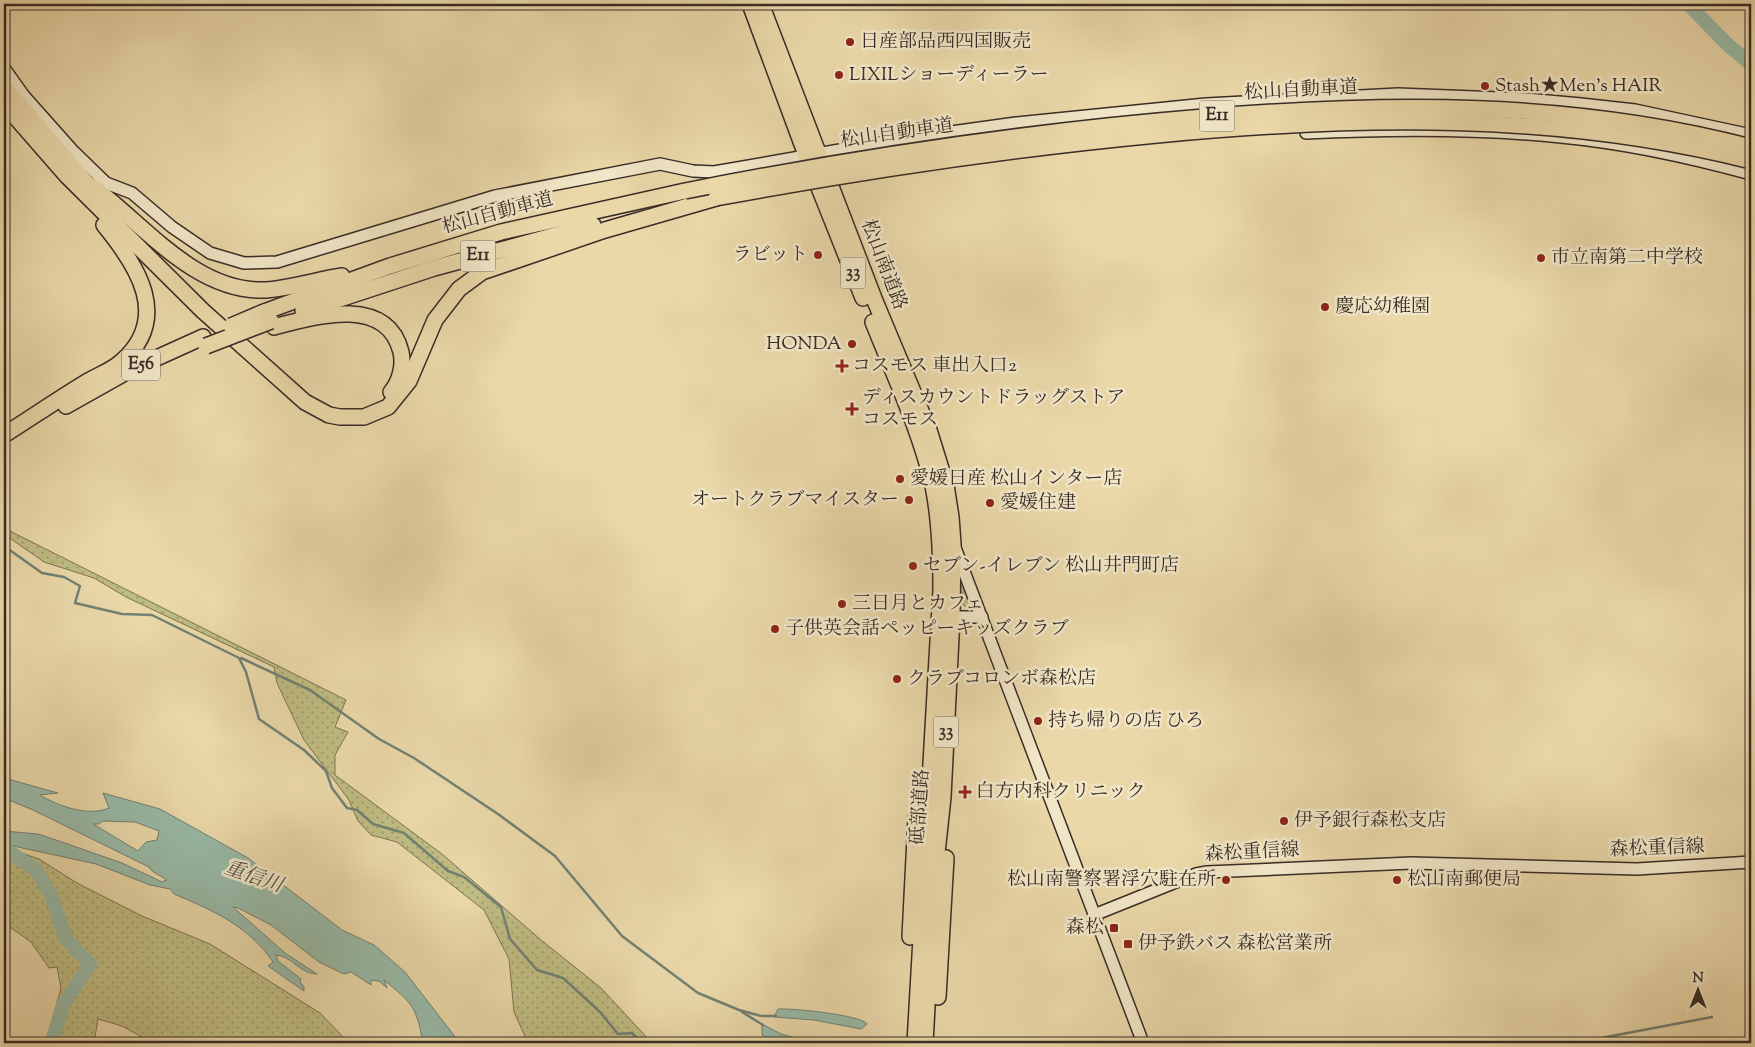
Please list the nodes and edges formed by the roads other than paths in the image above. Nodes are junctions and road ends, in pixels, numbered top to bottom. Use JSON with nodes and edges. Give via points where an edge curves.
{"nodes":[{"id":1,"x":750,"y":4,"type":"edge"},
{"id":2,"x":761,"y":4,"type":"edge"},
{"id":3,"x":4,"y":68,"type":"edge"},
{"id":4,"x":4,"y":86,"type":"edge"},
{"id":5,"x":4,"y":104,"type":"edge"},
{"id":6,"x":1306,"y":133,"type":"dead end"},
{"id":7,"x":1751,"y":135,"type":"edge"},
{"id":8,"x":1751,"y":147,"type":"edge"},
{"id":9,"x":812,"y":154,"type":"junction"},
{"id":10,"x":1751,"y":161,"type":"edge"},
{"id":11,"x":1751,"y":174,"type":"edge"},
{"id":12,"x":687,"y":200,"type":"junction"},
{"id":13,"x":111,"y":215,"type":"junction"},
{"id":14,"x":390,"y":266,"type":"junction"},
{"id":15,"x":270,"y":320,"type":"junction"},
{"id":16,"x":230,"y":332,"type":"joint"},
{"id":17,"x":208,"y":342,"type":"junction"},
{"id":18,"x":48,"y":412,"type":"junction"},
{"id":19,"x":4,"y":435,"type":"edge"},
{"id":20,"x":4,"y":441,"type":"edge"},
{"id":21,"x":947,"y":544,"type":"junction"},
{"id":22,"x":945,"y":617,"type":"junction"},
{"id":23,"x":982,"y":617,"type":"junction"},
{"id":24,"x":937,"y":793,"type":"junction"},
{"id":25,"x":1751,"y":862,"type":"edge"},
{"id":26,"x":1094,"y":915,"type":"junction"},
{"id":27,"x":926,"y":920,"type":"junction"},
{"id":28,"x":904,"y":1043,"type":"edge"},
{"id":29,"x":915,"y":1043,"type":"edge"},
{"id":30,"x":925,"y":1043,"type":"edge"},
{"id":31,"x":936,"y":1043,"type":"edge"},
{"id":32,"x":1143,"y":1043,"type":"edge"}],
"edges":[{"from":1,"to":9,"type":"highway","name":"松山南道路","number":"33"},
{"from":2,"to":9,"type":"highway","name":"松山南道路","number":"33"},
{"from":3,"to":9,"type":"street","via":[[24,96],[106,183],[132,193],[180,234],[210,253],[244,263],[278,262],[454,207],[528,189],[660,164],[714,172]]},
{"from":4,"to":13,"type":"highway","via":[[89,183]]},
{"from":5,"to":13,"type":"highway","via":[[67,176]]},
{"from":6,"to":11,"type":"street","via":[[1478,131],[1562,137],[1657,151]]},
{"from":7,"to":9,"type":"street","via":[[1635,110],[1526,98],[1398,94],[1144,109],[908,138]]},
{"from":8,"to":12,"type":"highway","name":"松山自動車道","number":"E11","bridge":true,"via":[[1660,127],[1537,112],[1472,108],[1345,108],[1259,112],[1089,127],[848,161]]},
{"from":9,"to":21,"type":"highway","name":"松山南道路","number":"33","via":[[926,460]]},
{"from":10,"to":12,"type":"highway","name":"松山自動車道","number":"E11","bridge":true,"via":[[1660,142],[1585,131],[1482,122],[1356,122],[1203,130],[1057,145]]},
{"from":12,"to":13,"type":"highway","via":[[500,264],[476,276],[454,293],[434,320],[409,382],[388,407],[352,418],[329,414],[306,402],[203,311]]},
{"from":12,"to":14,"type":"highway","name":"松山自動車道","number":"E11","via":[[501,232]]},
{"from":12,"to":15,"type":"highway","name":"松山自動車道","number":"E11","via":[[434,268]]},
{"from":13,"to":14,"type":"highway","via":[[182,260],[231,286],[266,290]]},
{"from":13,"to":15,"type":"highway","via":[[310,396],[336,408],[364,409],[382,401],[395,388],[402,365],[399,346],[390,330],[370,317],[331,314]]},
{"from":13,"to":18,"type":"highway","via":[[142,282],[147,303],[145,324],[136,346],[120,363]]},
{"from":14,"to":15,"type":"highway","name":"松山自動車道","number":"E11"},
{"from":15,"to":16,"type":"highway","name":"松山自動車道","number":"E11","bridge":true},
{"from":15,"to":17,"type":"highway","bridge":true},
{"from":16,"to":17,"type":"highway","name":"松山自動車道","number":"E56","bridge":true},
{"from":17,"to":18,"type":"highway","name":"松山自動車道","number":"E56","via":[[130,370],[83,397]]},
{"from":18,"to":19,"type":"highway"},
{"from":18,"to":20,"type":"highway","name":"松山自動車道","number":"E56"},
{"from":21,"to":22,"type":"highway","name":"砥部道路","number":"33"},
{"from":21,"to":23,"type":"street"},
{"from":22,"to":23,"type":"street"},
{"from":22,"to":24,"type":"highway","name":"砥部道路","number":"33"},
{"from":23,"to":26,"type":"street"},
{"from":24,"to":27,"type":"highway","name":"砥部道路","number":"33"},
{"from":24,"to":28,"type":"highway","via":[[916,818]]},
{"from":24,"to":31,"type":"highway","via":[[948,823]]},
{"from":25,"to":26,"type":"street","name":"森松重信線","via":[[1637,869],[1411,863],[1207,872]]},
{"from":26,"to":32,"type":"street"},
{"from":27,"to":29,"type":"highway","name":"砥部道路","number":"33"},
{"from":27,"to":30,"type":"highway","name":"砥部道路","number":"33"}]}
